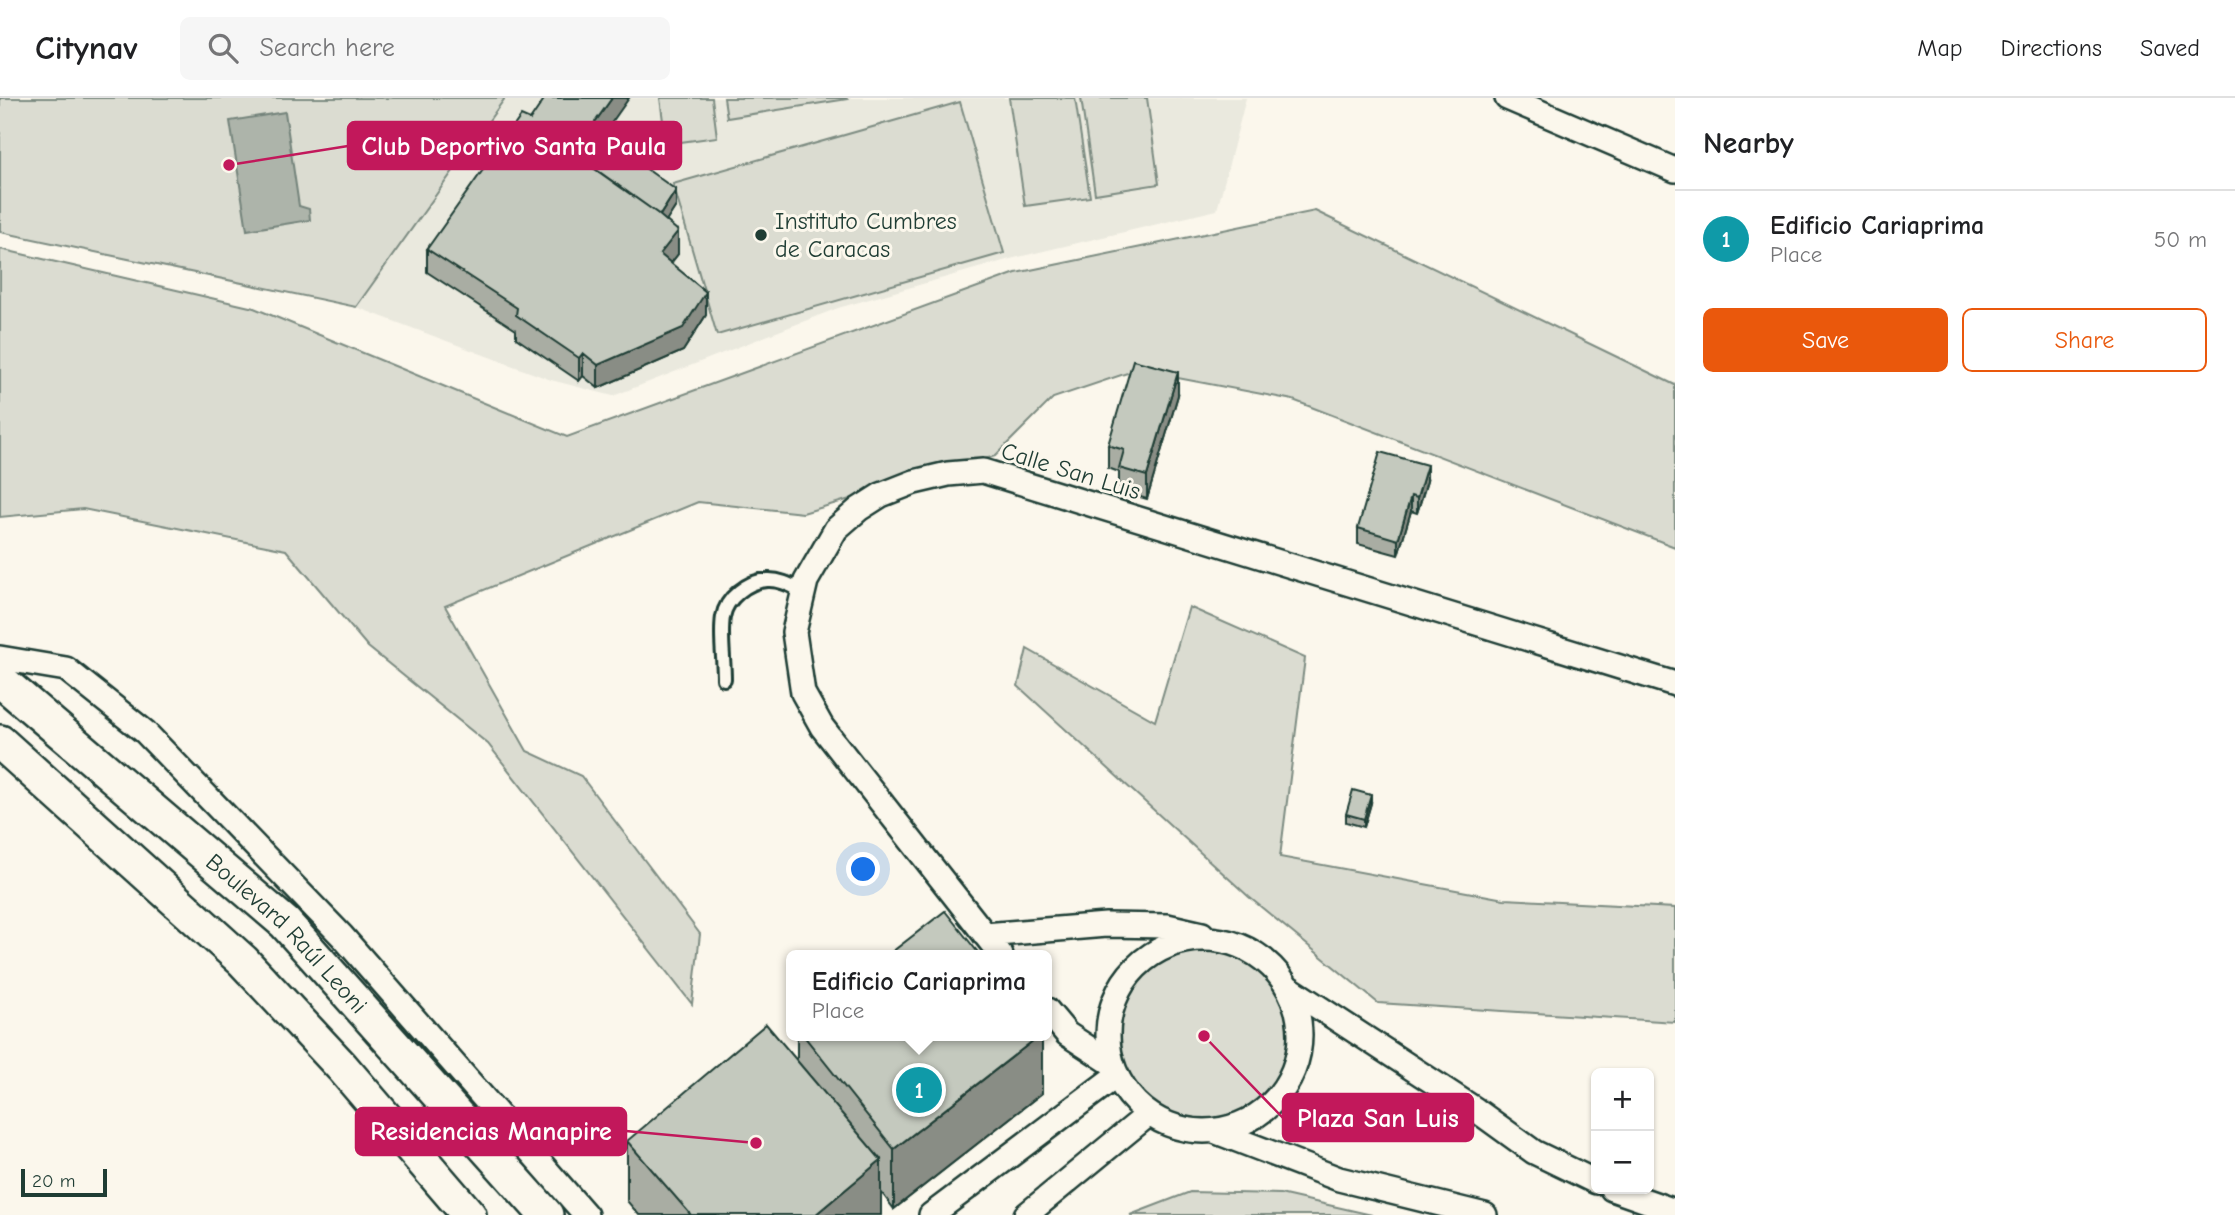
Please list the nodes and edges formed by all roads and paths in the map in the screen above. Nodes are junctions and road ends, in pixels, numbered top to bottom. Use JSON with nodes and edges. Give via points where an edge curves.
{"nodes":[{"id":1,"x":1507,"y":98,"type":"edge"},
{"id":2,"x":1675,"y":170,"type":"edge"},
{"id":3,"x":804,"y":592,"type":"junction"},
{"id":4,"x":0,"y":658,"type":"edge"},
{"id":5,"x":724,"y":679,"type":"dead end"},
{"id":6,"x":0,"y":680,"type":"edge"},
{"id":7,"x":1675,"y":684,"type":"edge"},
{"id":8,"x":0,"y":742,"type":"edge"},
{"id":9,"x":985,"y":935,"type":"junction"},
{"id":10,"x":1214,"y":939,"type":"junction"},
{"id":11,"x":997,"y":950,"type":"edge"},
{"id":12,"x":1289,"y":988,"type":"junction"},
{"id":13,"x":1052,"y":1016,"type":"edge"},
{"id":14,"x":1113,"y":1069,"type":"junction"},
{"id":15,"x":1149,"y":1114,"type":"junction"},
{"id":16,"x":1214,"y":1131,"type":"junction"},
{"id":17,"x":1591,"y":1180,"type":"edge"},
{"id":18,"x":1626,"y":1194,"type":"edge"},
{"id":19,"x":1675,"y":1211,"type":"edge"},
{"id":20,"x":469,"y":1215,"type":"edge"},
{"id":21,"x":546,"y":1215,"type":"edge"},
{"id":22,"x":586,"y":1215,"type":"edge"},
{"id":23,"x":931,"y":1215,"type":"edge"},
{"id":24,"x":1026,"y":1215,"type":"edge"},
{"id":25,"x":1485,"y":1215,"type":"edge"}],
"edges":[{"from":1,"to":2,"type":"street"},
{"from":3,"to":5,"type":"lane","via":[[767,580],[739,592],[723,617]]},
{"from":3,"to":7,"type":"street","name":"Calle San Luis","via":[[836,529],[859,509],[914,482],[983,471]]},
{"from":3,"to":9,"type":"street","name":"Calle San Luis","via":[[794,632],[803,693],[822,727]]},
{"from":4,"to":22,"type":"street","via":[[66,669],[145,732],[342,936]]},
{"from":6,"to":21,"type":"main road","name":"Boulevard Raúl Leoni","via":[[285,923]]},
{"from":8,"to":20,"type":"main road","name":"Boulevard Raúl Leoni","via":[[243,961]]},
{"from":9,"to":10,"type":"street","via":[[1106,925],[1167,926],[1195,930]]},
{"from":9,"to":11,"type":"street","name":"Calle San Luis"},
{"from":10,"to":12,"type":"street","via":[[1258,955]]},
{"from":10,"to":14,"type":"street","via":[[1159,949],[1130,973],[1111,1006],[1107,1024]]},
{"from":12,"to":16,"type":"street","via":[[1301,1028],[1295,1070],[1271,1105],[1254,1118]]},
{"from":12,"to":17,"type":"street","via":[[1534,1152]]},
{"from":13,"to":14,"type":"street","via":[[1067,1034]]},
{"from":14,"to":15,"type":"street","via":[[1124,1090]]},
{"from":14,"to":23,"type":"street"},
{"from":15,"to":16,"type":"street","via":[[1180,1129]]},
{"from":15,"to":24,"type":"street"},
{"from":16,"to":25,"type":"street","via":[[1339,1179]]},
{"from":18,"to":19,"type":"street"}]}
